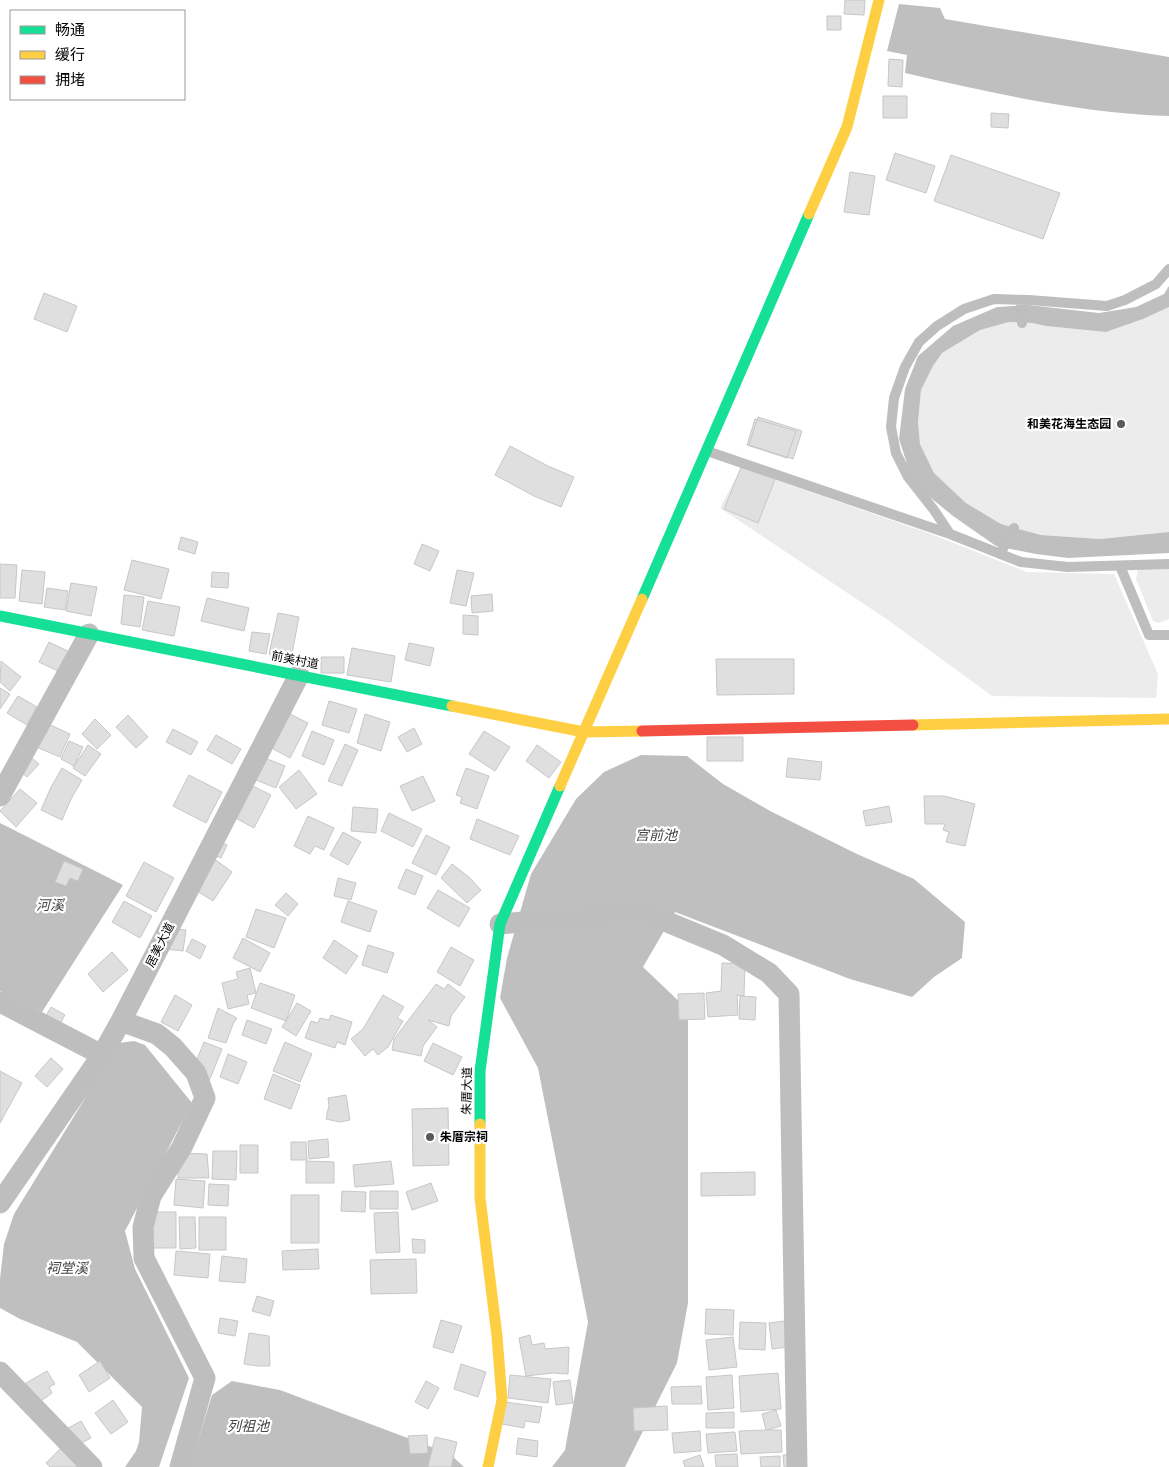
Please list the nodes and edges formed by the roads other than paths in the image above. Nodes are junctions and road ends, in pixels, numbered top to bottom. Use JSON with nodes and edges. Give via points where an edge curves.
{"nodes":[{"id":1,"x":879,"y":0,"type":"edge"},
{"id":2,"x":1169,"y":269,"type":"edge"},
{"id":3,"x":1021,"y":300,"type":"junction"},
{"id":4,"x":1022,"y":322,"type":"dead end"},
{"id":5,"x":706,"y":450,"type":"junction"},
{"id":6,"x":1014,"y":528,"type":"dead end"},
{"id":7,"x":950,"y":534,"type":"junction"},
{"id":8,"x":1000,"y":554,"type":"junction"},
{"id":9,"x":1169,"y":564,"type":"edge"},
{"id":10,"x":1120,"y":566,"type":"junction"},
{"id":11,"x":0,"y":616,"type":"edge"},
{"id":12,"x":90,"y":634,"type":"junction"},
{"id":13,"x":1169,"y":635,"type":"edge"},
{"id":14,"x":299,"y":675,"type":"junction"},
{"id":15,"x":1169,"y":719,"type":"edge"},
{"id":16,"x":584,"y":732,"type":"junction"},
{"id":17,"x":0,"y":796,"type":"edge"},
{"id":18,"x":500,"y":924,"type":"junction"},
{"id":19,"x":0,"y":1002,"type":"edge"},
{"id":20,"x":121,"y":1021,"type":"junction"},
{"id":21,"x":102,"y":1055,"type":"junction"},
{"id":22,"x":0,"y":1203,"type":"edge"},
{"id":23,"x":0,"y":1372,"type":"edge"},
{"id":24,"x":92,"y":1467,"type":"edge"},
{"id":25,"x":180,"y":1467,"type":"edge"},
{"id":26,"x":488,"y":1467,"type":"edge"},
{"id":27,"x":797,"y":1467,"type":"edge"}],
"edges":[{"from":1,"to":5,"type":"street","name":"朱厝大道","via":[[846,127]]},
{"from":2,"to":3,"type":"lane","via":[[1156,284],[1107,306]]},
{"from":3,"to":4,"type":"lane"},
{"from":3,"to":7,"type":"lane","via":[[994,299],[964,309],[937,326],[919,342],[905,367],[894,398],[891,426],[896,453],[908,477]]},
{"from":5,"to":7,"type":"lane"},
{"from":5,"to":16,"type":"street","name":"朱厝大道"},
{"from":6,"to":8,"type":"lane"},
{"from":7,"to":8,"type":"lane"},
{"from":8,"to":10,"type":"lane","via":[[1021,562],[1068,567]]},
{"from":9,"to":10,"type":"lane"},
{"from":10,"to":13,"type":"lane","via":[[1149,634]]},
{"from":11,"to":12,"type":"street","name":"前美村道"},
{"from":12,"to":14,"type":"street","name":"前美村道"},
{"from":12,"to":17,"type":"street"},
{"from":14,"to":16,"type":"street","name":"前美村道"},
{"from":14,"to":20,"type":"street","name":"居美大道"},
{"from":15,"to":16,"type":"street","name":"前美村道"},
{"from":16,"to":18,"type":"street","name":"朱厝大道"},
{"from":18,"to":26,"type":"street","name":"朱厝大道","via":[[480,1071],[480,1198],[502,1400]]},
{"from":18,"to":27,"type":"street","via":[[643,912],[723,945],[769,973],[789,994]]},
{"from":19,"to":21,"type":"street"},
{"from":20,"to":21,"type":"street","name":"居美大道"},
{"from":20,"to":25,"type":"street","via":[[157,1034],[173,1047],[196,1073],[205,1098],[182,1147],[151,1196],[143,1226],[144,1258],[205,1378]]},
{"from":21,"to":22,"type":"street","name":"居美大道"},
{"from":23,"to":24,"type":"street"}]}
